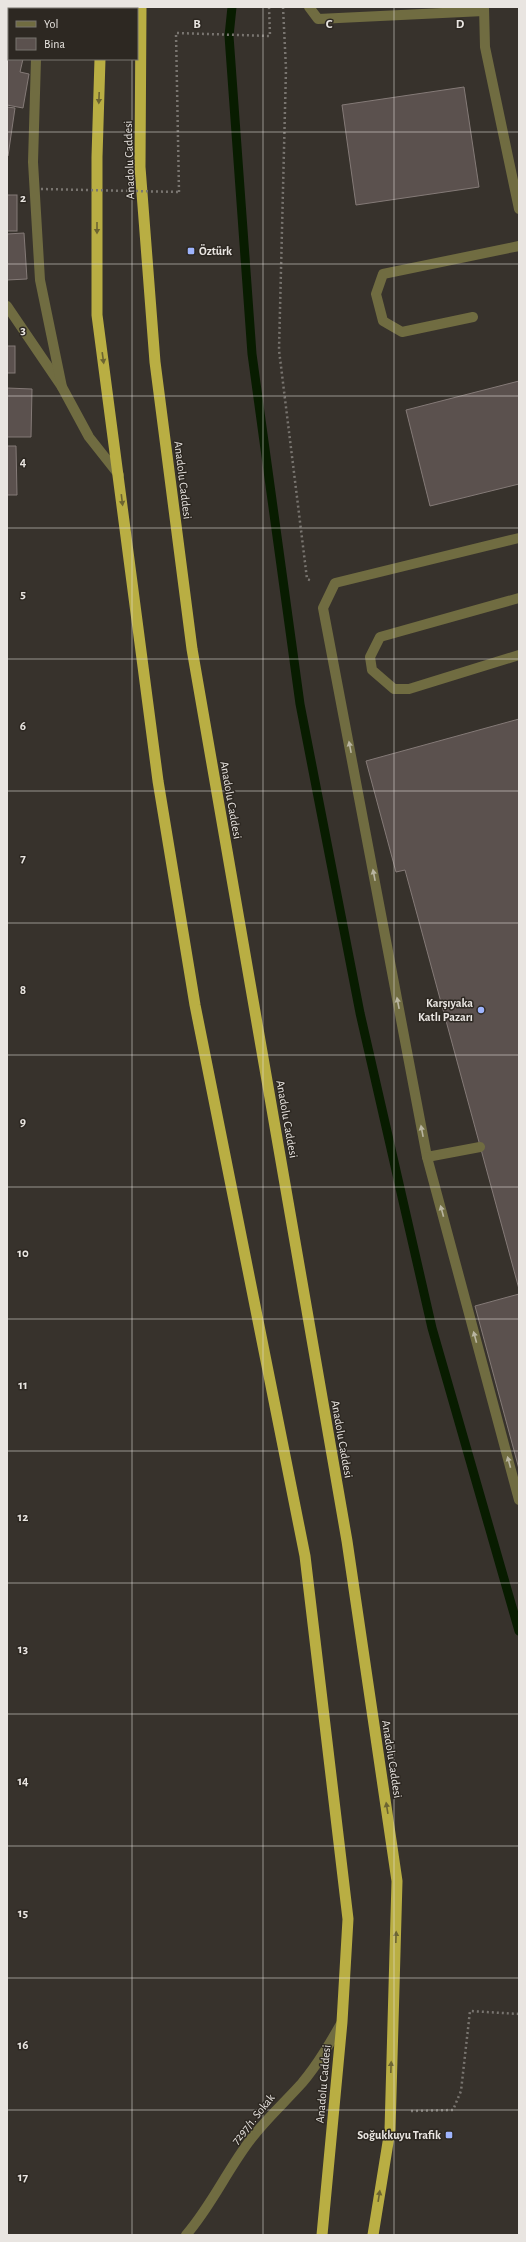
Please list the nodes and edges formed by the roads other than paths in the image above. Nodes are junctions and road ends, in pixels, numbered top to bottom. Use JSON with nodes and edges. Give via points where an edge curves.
{"nodes":[{"id":1,"x":141,"y":7,"type":"edge"},
{"id":2,"x":308,"y":7,"type":"edge"},
{"id":3,"x":484,"y":9,"type":"edge"},
{"id":4,"x":36,"y":60,"type":"edge"},
{"id":5,"x":100,"y":60,"type":"edge"},
{"id":6,"x":519,"y":209,"type":"edge"},
{"id":7,"x":519,"y":246,"type":"edge"},
{"id":8,"x":7,"y":306,"type":"edge"},
{"id":9,"x":473,"y":317,"type":"dead end"},
{"id":10,"x":62,"y":387,"type":"junction"},
{"id":11,"x":119,"y":475,"type":"junction"},
{"id":12,"x":519,"y":538,"type":"edge"},
{"id":13,"x":519,"y":598,"type":"edge"},
{"id":14,"x":519,"y":655,"type":"edge"},
{"id":15,"x":480,"y":1147,"type":"dead end"},
{"id":16,"x":428,"y":1157,"type":"junction"},
{"id":17,"x":519,"y":1500,"type":"edge"},
{"id":18,"x":342,"y":2022,"type":"junction"},
{"id":19,"x":186,"y":2235,"type":"edge"},
{"id":20,"x":322,"y":2235,"type":"edge"},
{"id":21,"x":373,"y":2235,"type":"edge"}],
"edges":[{"from":21,"to":1,"type":"highway","name":"Anadolu Caddesi","one_way":true,"via":[[390,2130],[397,1881],[347,1541],[192,650],[155,362],[140,167]]},
{"from":2,"to":3,"type":"street","via":[[318,19]]},
{"from":3,"to":6,"type":"street","via":[[485,47]]},
{"from":4,"to":10,"type":"street","via":[[33,162],[40,280]]},
{"from":5,"to":11,"type":"highway","name":"Anadolu Caddesi","one_way":true,"via":[[97,315]]},
{"from":7,"to":9,"type":"street","via":[[383,274],[376,294],[383,320],[402,332]]},
{"from":8,"to":10,"type":"street"},
{"from":10,"to":11,"type":"street","via":[[89,437]]},
{"from":11,"to":18,"type":"highway","name":"Anadolu Caddesi","one_way":true,"via":[[158,781],[191,982],[305,1556],[348,1919]]},
{"from":16,"to":12,"type":"street","one_way":true,"via":[[323,608],[335,583]]},
{"from":13,"to":14,"type":"street","via":[[380,637],[370,657],[372,670],[394,689],[409,689]]},
{"from":15,"to":16,"type":"street"},
{"from":17,"to":16,"type":"street","one_way":true},
{"from":18,"to":19,"type":"street","name":"7297/1. Sokak","via":[[323,2056],[250,2141],[200,2219]]},
{"from":18,"to":20,"type":"highway","name":"Anadolu Caddesi"}]}
